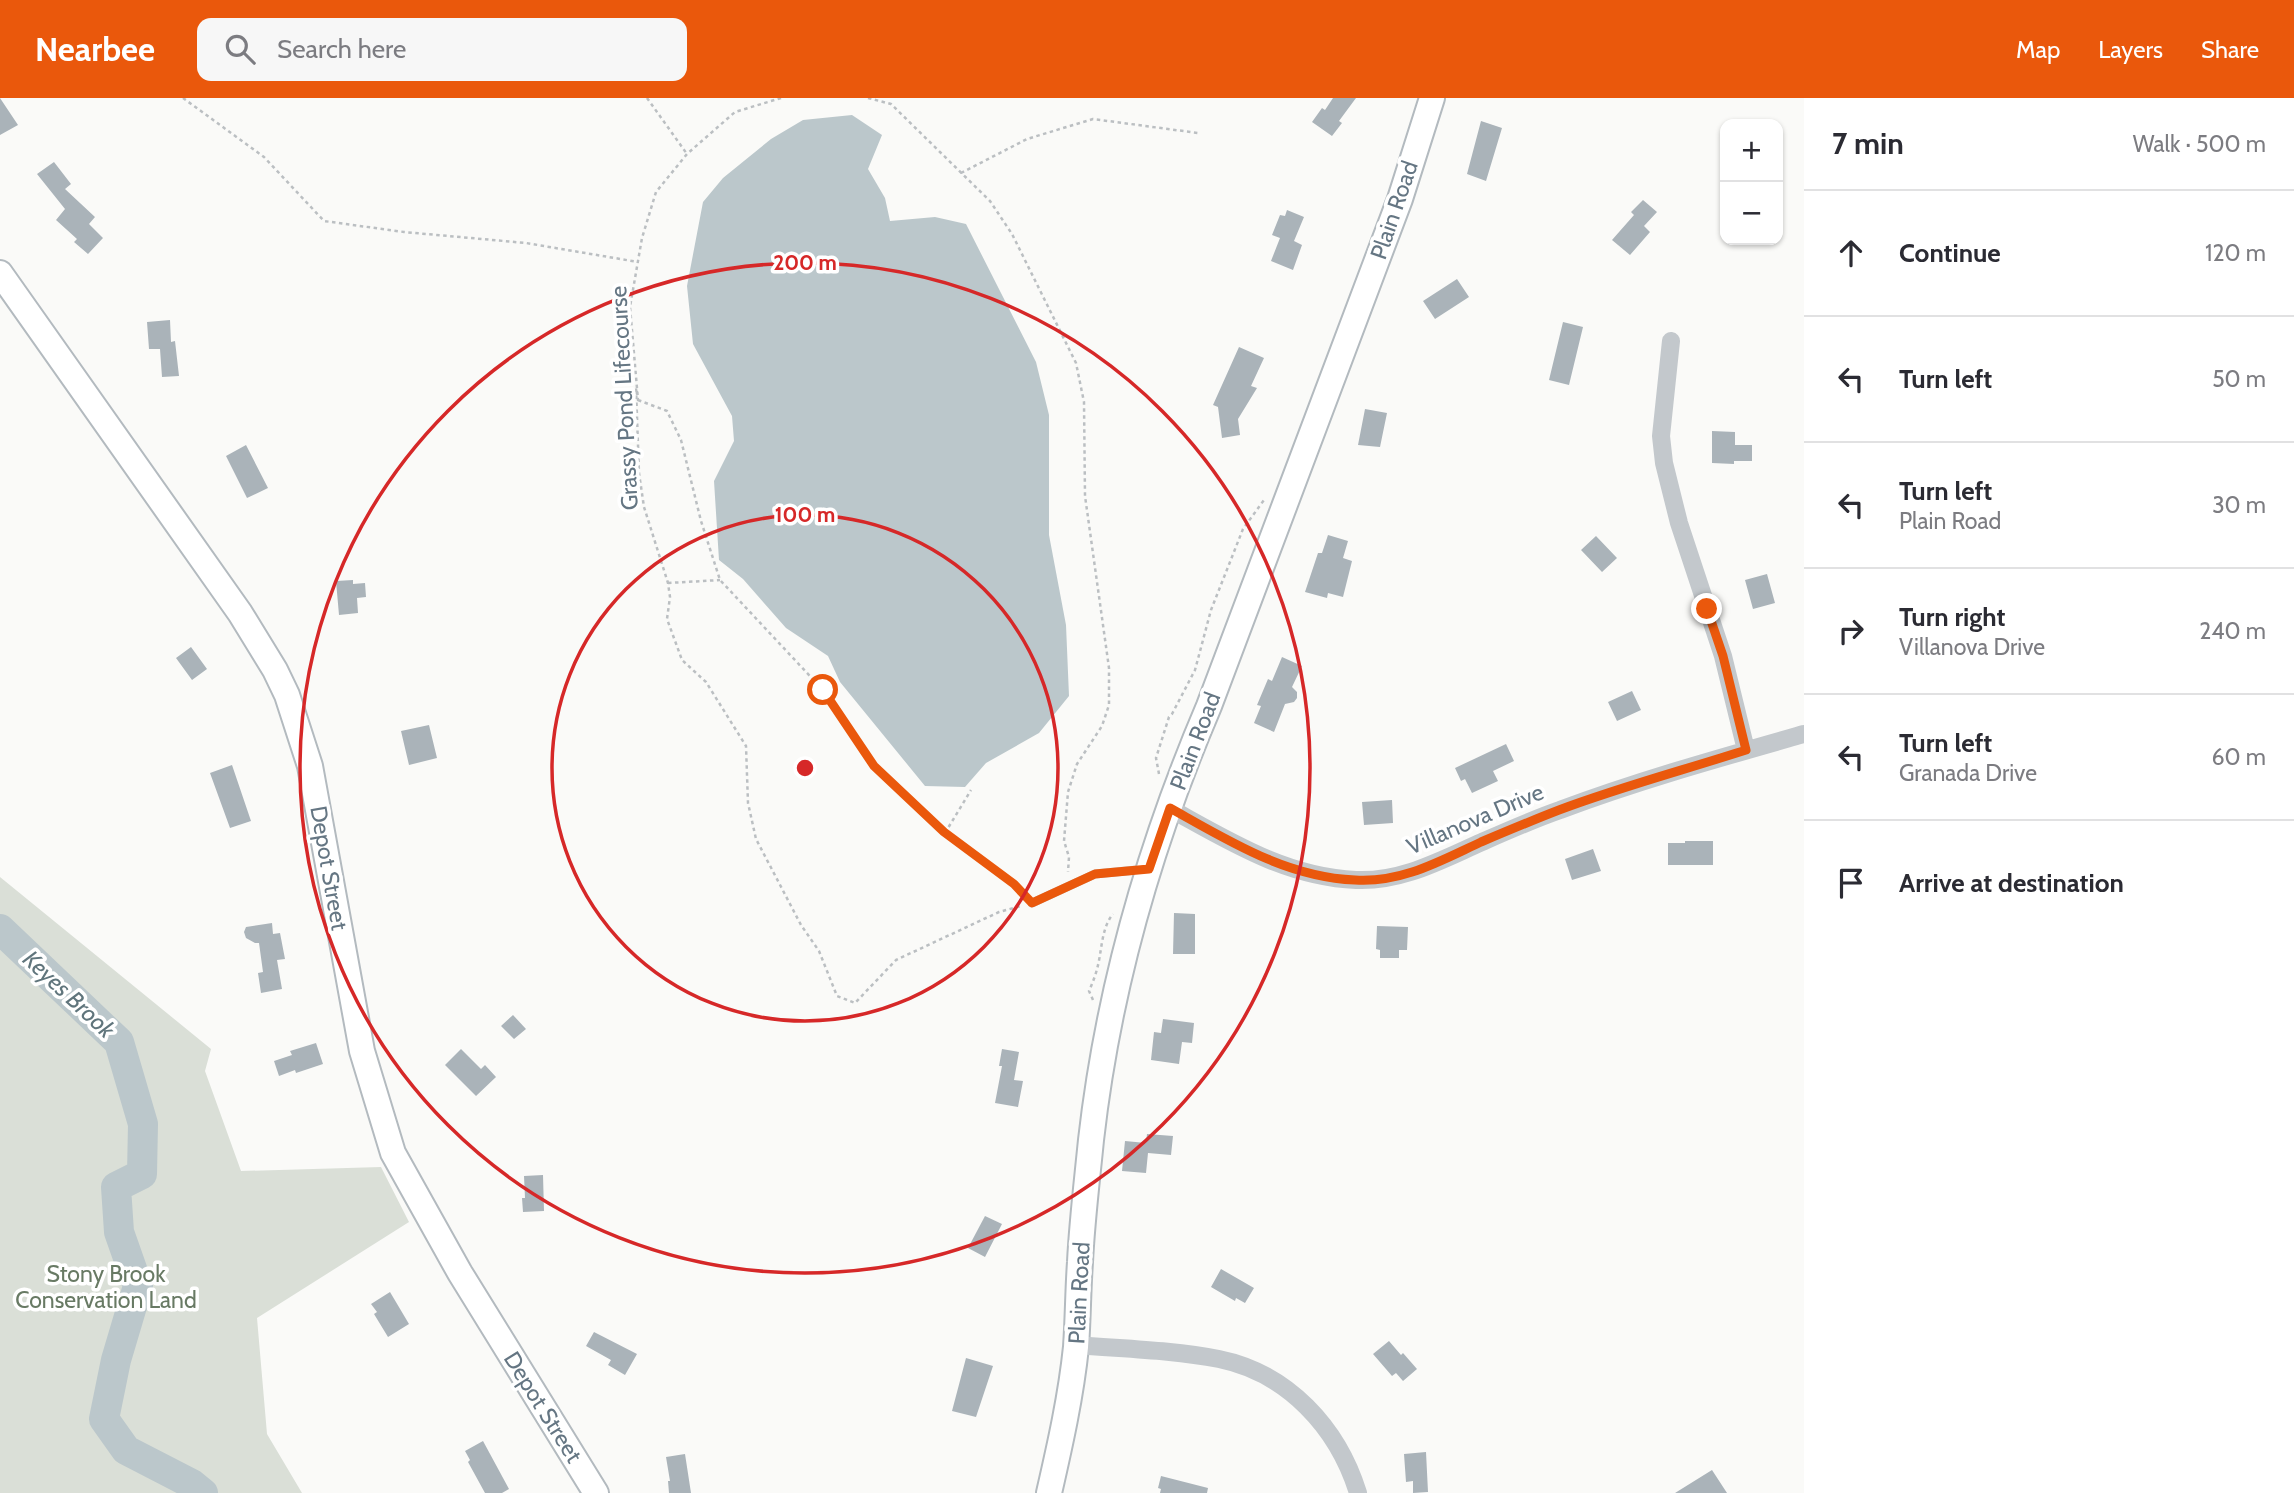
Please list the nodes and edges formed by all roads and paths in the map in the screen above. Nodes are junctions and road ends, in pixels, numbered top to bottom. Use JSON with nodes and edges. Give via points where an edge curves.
{"nodes":[{"id":1,"x":183,"y":98,"type":"edge"},
{"id":2,"x":647,"y":98,"type":"edge"},
{"id":3,"x":781,"y":98,"type":"edge"},
{"id":4,"x":868,"y":98,"type":"edge"},
{"id":5,"x":894,"y":98,"type":"edge"},
{"id":6,"x":1432,"y":98,"type":"edge"},
{"id":7,"x":891,"y":104,"type":"junction"},
{"id":8,"x":1198,"y":133,"type":"dead end"},
{"id":9,"x":687,"y":154,"type":"junction"},
{"id":10,"x":961,"y":173,"type":"junction"},
{"id":11,"x":638,"y":262,"type":"junction"},
{"id":12,"x":0,"y":273,"type":"edge"},
{"id":13,"x":1671,"y":341,"type":"dead end"},
{"id":14,"x":638,"y":400,"type":"junction"},
{"id":15,"x":720,"y":580,"type":"junction"},
{"id":16,"x":668,"y":583,"type":"junction"},
{"id":17,"x":1804,"y":734,"type":"edge"},
{"id":18,"x":1746,"y":750,"type":"junction"},
{"id":19,"x":971,"y":790,"type":"dead end"},
{"id":20,"x":1170,"y":808,"type":"junction"},
{"id":21,"x":946,"y":833,"type":"junction"},
{"id":22,"x":1149,"y":869,"type":"junction"},
{"id":23,"x":1067,"y":886,"type":"junction"},
{"id":24,"x":1032,"y":903,"type":"junction"},
{"id":25,"x":1076,"y":1345,"type":"junction"},
{"id":26,"x":596,"y":1493,"type":"edge"},
{"id":27,"x":1049,"y":1493,"type":"edge"},
{"id":28,"x":1358,"y":1493,"type":"edge"}],
"edges":[{"from":1,"to":11,"type":"path","via":[[264,157],[324,221],[526,243]]},
{"from":2,"to":9,"type":"path"},
{"from":3,"to":9,"type":"path","name":"Grassy Pond Lifecourse","via":[[735,112]]},
{"from":4,"to":7,"type":"path"},
{"from":5,"to":7,"type":"path"},
{"from":6,"to":20,"type":"main road","name":"Plain Road","via":[[1399,199]]},
{"from":7,"to":10,"type":"path"},
{"from":8,"to":10,"type":"path","via":[[1093,119],[1027,139]]},
{"from":9,"to":11,"type":"path","name":"Grassy Pond Lifecourse","via":[[656,192]]},
{"from":10,"to":23,"type":"path","via":[[990,201],[1012,234],[1076,363],[1084,402],[1085,496],[1109,668],[1109,705],[1102,726],[1077,764],[1068,792]]},
{"from":11,"to":14,"type":"path","name":"Grassy Pond Lifecourse","via":[[631,307]]},
{"from":12,"to":26,"type":"main road","name":"Depot Street","via":[[226,592],[275,670],[297,720],[310,766],[362,1051],[393,1153],[460,1273]]},
{"from":13,"to":18,"type":"street","via":[[1661,436],[1664,463],[1723,656]]},
{"from":14,"to":15,"type":"path","via":[[667,411],[681,440]]},
{"from":14,"to":16,"type":"path","name":"Grassy Pond Lifecourse","via":[[636,388],[642,495]]},
{"from":15,"to":16,"type":"path"},
{"from":15,"to":21,"type":"path","via":[[823,690],[874,766]]},
{"from":16,"to":24,"type":"path","name":"Grassy Pond Lifecourse","via":[[667,619],[682,660],[706,682],[746,746],[748,803],[756,839],[819,951],[838,996],[855,1003],[896,960],[999,912]]},
{"from":17,"to":18,"type":"street","name":"Villanova Drive"},
{"from":18,"to":20,"type":"street","name":"Villanova Drive","via":[[1562,809],[1436,864],[1384,879],[1331,878],[1280,866]]},
{"from":19,"to":21,"type":"path"},
{"from":20,"to":22,"type":"main road","name":"Plain Road"},
{"from":21,"to":24,"type":"path"},
{"from":22,"to":23,"type":"lane","via":[[1095,874]]},
{"from":22,"to":25,"type":"main road","name":"Plain Road","via":[[1106,1036],[1091,1138]]},
{"from":23,"to":24,"type":"lane"},
{"from":25,"to":27,"type":"main road","name":"Plain Road"},
{"from":25,"to":28,"type":"street","via":[[1222,1360],[1275,1381],[1299,1397],[1319,1419],[1338,1445]]}]}
